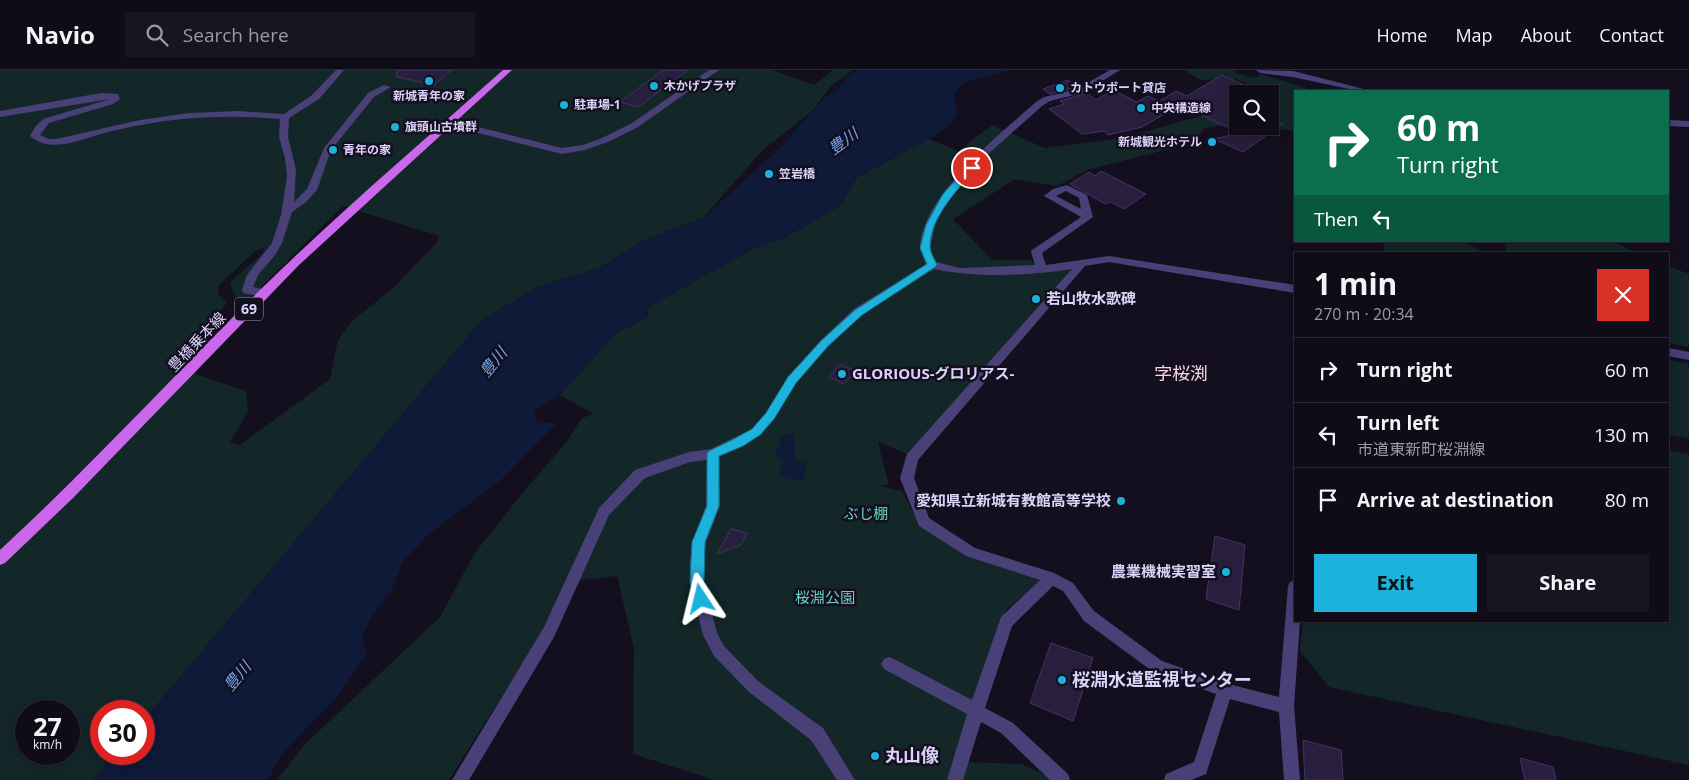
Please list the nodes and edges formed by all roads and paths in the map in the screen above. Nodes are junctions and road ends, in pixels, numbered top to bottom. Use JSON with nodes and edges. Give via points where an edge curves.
{"nodes":[{"id":1,"x":340,"y":70,"type":"edge"},
{"id":2,"x":508,"y":70,"type":"edge"},
{"id":3,"x":715,"y":70,"type":"edge"},
{"id":4,"x":1116,"y":70,"type":"edge"},
{"id":5,"x":1260,"y":70,"type":"edge"},
{"id":6,"x":387,"y":87,"type":"dead end"},
{"id":7,"x":1364,"y":90,"type":"edge"},
{"id":8,"x":0,"y":114,"type":"edge"},
{"id":9,"x":285,"y":117,"type":"junction"},
{"id":10,"x":1669,"y":122,"type":"edge"},
{"id":11,"x":450,"y":123,"type":"junction"},
{"id":12,"x":1689,"y":124,"type":"edge"},
{"id":13,"x":288,"y":211,"type":"junction"},
{"id":14,"x":1088,"y":217,"type":"dead end"},
{"id":15,"x":932,"y":265,"type":"junction"},
{"id":16,"x":1081,"y":265,"type":"junction"},
{"id":17,"x":1042,"y":269,"type":"junction"},
{"id":18,"x":1294,"y":290,"type":"edge"},
{"id":19,"x":264,"y":293,"type":"junction"},
{"id":20,"x":1669,"y":352,"type":"edge"},
{"id":21,"x":1689,"y":356,"type":"edge"},
{"id":22,"x":713,"y":454,"type":"junction"},
{"id":23,"x":0,"y":559,"type":"edge"},
{"id":24,"x":1049,"y":577,"type":"junction"},
{"id":25,"x":1294,"y":599,"type":"edge"},
{"id":26,"x":888,"y":664,"type":"dead end"},
{"id":27,"x":1225,"y":690,"type":"junction"},
{"id":28,"x":1286,"y":706,"type":"junction"},
{"id":29,"x":976,"y":710,"type":"junction"},
{"id":30,"x":460,"y":780,"type":"edge"},
{"id":31,"x":847,"y":780,"type":"edge"},
{"id":32,"x":955,"y":780,"type":"edge"},
{"id":33,"x":1062,"y":780,"type":"edge"},
{"id":34,"x":1172,"y":780,"type":"edge"},
{"id":35,"x":1292,"y":780,"type":"edge"}],
"edges":[{"from":1,"to":9,"type":"street","via":[[311,103]]},
{"from":2,"to":11,"type":"main road","name":"豊橋乗本線","number":"69"},
{"from":3,"to":11,"type":"street","via":[[635,125],[585,147],[562,151]]},
{"from":4,"to":15,"type":"street","via":[[1080,91],[1054,96],[1039,104],[984,153],[946,196],[930,225],[925,248]]},
{"from":5,"to":7,"type":"street"},
{"from":6,"to":13,"type":"street","via":[[371,95],[327,150],[312,190]]},
{"from":8,"to":9,"type":"street","via":[[115,96],[116,99],[110,102],[46,122],[35,136],[52,142],[112,128],[201,115],[243,113]]},
{"from":9,"to":13,"type":"street","via":[[282,129],[292,174]]},
{"from":10,"to":12,"type":"street"},
{"from":11,"to":19,"type":"main road","name":"豊橋乗本線","number":"69","via":[[350,211]]},
{"from":13,"to":19,"type":"street","via":[[276,246],[251,273],[248,281],[247,290]]},
{"from":14,"to":17,"type":"street","via":[[1036,252]]},
{"from":15,"to":17,"type":"street","via":[[960,271]]},
{"from":15,"to":22,"type":"street","via":[[858,312],[792,380],[756,432]]},
{"from":16,"to":17,"type":"street"},
{"from":16,"to":18,"type":"street","via":[[1109,258]]},
{"from":16,"to":24,"type":"street","via":[[912,458],[907,478],[924,522],[971,552]]},
{"from":19,"to":23,"type":"main road","name":"豊橋乗本線","number":"69"},
{"from":20,"to":21,"type":"street"},
{"from":22,"to":30,"type":"street","via":[[689,457],[640,474],[604,512],[549,632]]},
{"from":22,"to":31,"type":"street","via":[[713,506],[699,542],[697,562],[697,582],[710,635],[719,651],[754,686],[817,734]]},
{"from":24,"to":27,"type":"street","via":[[1068,587],[1089,616],[1157,666]]},
{"from":24,"to":29,"type":"street","via":[[1047,584],[1006,622]]},
{"from":25,"to":28,"type":"street"},
{"from":26,"to":29,"type":"street"},
{"from":27,"to":28,"type":"street"},
{"from":27,"to":34,"type":"street","via":[[1200,768]]},
{"from":28,"to":35,"type":"street"},
{"from":29,"to":32,"type":"street"},
{"from":29,"to":33,"type":"street","via":[[1007,728]]}]}
